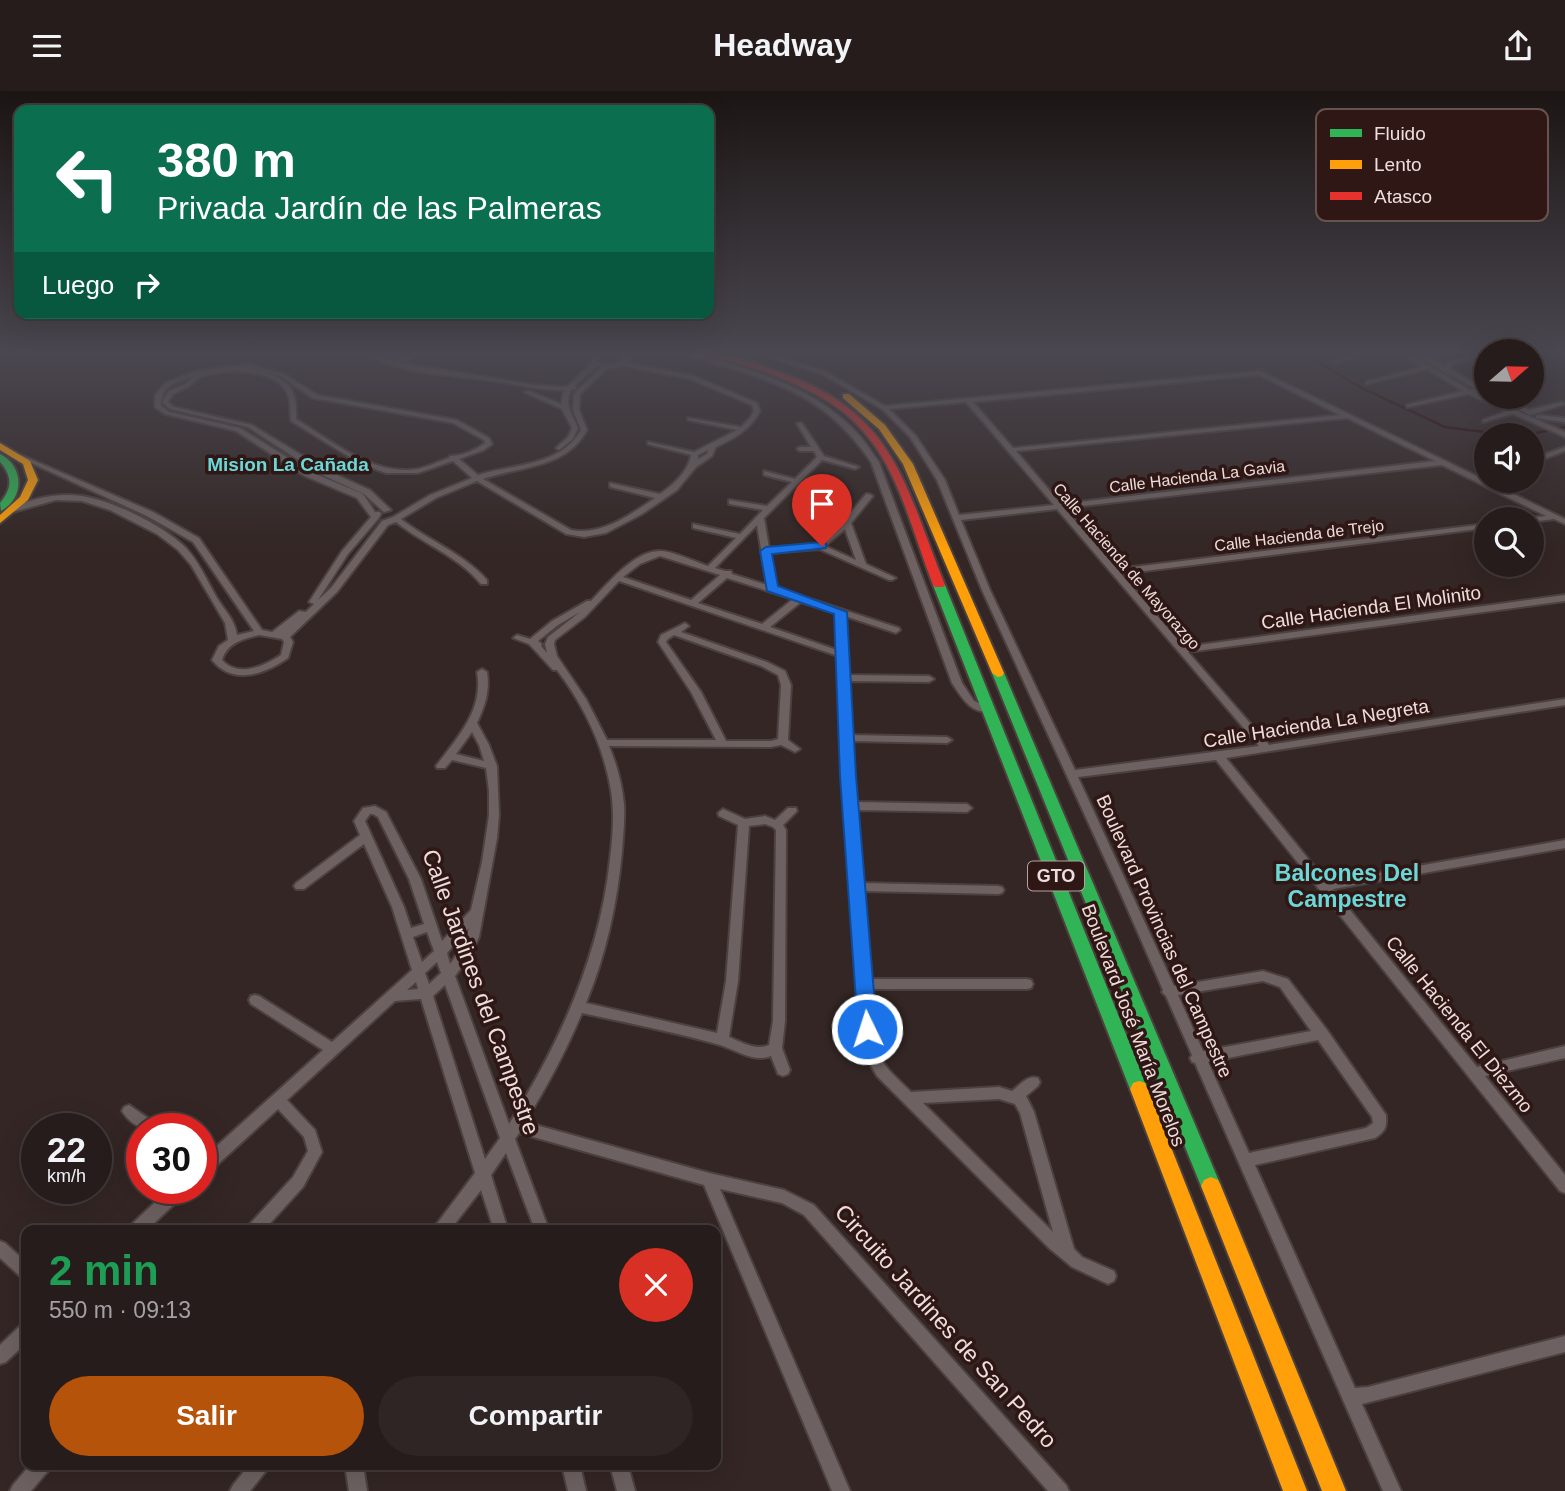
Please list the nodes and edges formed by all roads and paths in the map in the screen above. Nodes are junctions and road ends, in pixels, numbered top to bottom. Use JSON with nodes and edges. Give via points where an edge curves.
{"nodes":[{"id":1,"x":201,"y":419,"type":"edge"},
{"id":2,"x":221,"y":419,"type":"edge"},
{"id":3,"x":293,"y":419,"type":"edge"},
{"id":4,"x":445,"y":419,"type":"edge"},
{"id":5,"x":571,"y":419,"type":"edge"},
{"id":6,"x":582,"y":419,"type":"edge"},
{"id":7,"x":692,"y":419,"type":"edge"},
{"id":8,"x":751,"y":419,"type":"edge"},
{"id":9,"x":841,"y":419,"type":"edge"},
{"id":10,"x":859,"y":419,"type":"edge"},
{"id":11,"x":873,"y":419,"type":"edge"},
{"id":12,"x":897,"y":419,"type":"edge"},
{"id":13,"x":984,"y":419,"type":"edge"},
{"id":14,"x":1315,"y":419,"type":"edge"},
{"id":15,"x":1355,"y":419,"type":"edge"},
{"id":16,"x":1490,"y":419,"type":"edge"},
{"id":17,"x":1534,"y":419,"type":"edge"},
{"id":18,"x":1565,"y":420,"type":"edge"},
{"id":19,"x":1485,"y":421,"type":"dead end"},
{"id":20,"x":1539,"y":421,"type":"junction"},
{"id":21,"x":800,"y":424,"type":"dead end"},
{"id":22,"x":1565,"y":428,"type":"edge"},
{"id":23,"x":741,"y":429,"type":"junction"},
{"id":24,"x":574,"y":433,"type":"junction"},
{"id":25,"x":583,"y":433,"type":"junction"},
{"id":26,"x":1561,"y":434,"type":"edge"},
{"id":27,"x":650,"y":443,"type":"dead end"},
{"id":28,"x":0,"y":446,"type":"edge"},
{"id":29,"x":713,"y":447,"type":"junction"},
{"id":30,"x":800,"y":449,"type":"dead end"},
{"id":31,"x":1565,"y":449,"type":"edge"},
{"id":32,"x":1010,"y":450,"type":"junction"},
{"id":33,"x":819,"y":453,"type":"junction"},
{"id":34,"x":695,"y":454,"type":"junction"},
{"id":35,"x":19,"y":456,"type":"junction"},
{"id":36,"x":0,"y":457,"type":"edge"},
{"id":37,"x":452,"y":457,"type":"junction"},
{"id":38,"x":1544,"y":457,"type":"edge"},
{"id":39,"x":1440,"y":463,"type":"junction"},
{"id":40,"x":693,"y":465,"type":"junction"},
{"id":41,"x":855,"y":467,"type":"dead end"},
{"id":42,"x":767,"y":473,"type":"dead end"},
{"id":43,"x":474,"y":476,"type":"junction"},
{"id":44,"x":796,"y":481,"type":"junction"},
{"id":45,"x":613,"y":485,"type":"dead end"},
{"id":46,"x":869,"y":496,"type":"dead end"},
{"id":47,"x":661,"y":497,"type":"junction"},
{"id":48,"x":732,"y":502,"type":"dead end"},
{"id":49,"x":130,"y":505,"type":"junction"},
{"id":50,"x":1058,"y":506,"type":"junction"},
{"id":51,"x":7,"y":509,"type":"edge"},
{"id":52,"x":769,"y":509,"type":"junction"},
{"id":53,"x":116,"y":511,"type":"junction"},
{"id":54,"x":395,"y":512,"type":"junction"},
{"id":55,"x":1555,"y":517,"type":"junction"},
{"id":56,"x":375,"y":518,"type":"junction"},
{"id":57,"x":760,"y":518,"type":"junction"},
{"id":58,"x":956,"y":518,"type":"junction"},
{"id":59,"x":1544,"y":518,"type":"edge"},
{"id":60,"x":0,"y":520,"type":"edge"},
{"id":61,"x":1565,"y":522,"type":"edge"},
{"id":62,"x":385,"y":523,"type":"junction"},
{"id":63,"x":847,"y":523,"type":"junction"},
{"id":64,"x":696,"y":526,"type":"dead end"},
{"id":65,"x":1474,"y":527,"type":"edge"},
{"id":66,"x":741,"y":537,"type":"junction"},
{"id":67,"x":820,"y":547,"type":"junction"},
{"id":68,"x":766,"y":551,"type":"junction"},
{"id":69,"x":345,"y":553,"type":"junction"},
{"id":70,"x":359,"y":554,"type":"junction"},
{"id":71,"x":862,"y":565,"type":"junction"},
{"id":72,"x":710,"y":567,"type":"junction"},
{"id":73,"x":1115,"y":572,"type":"junction"},
{"id":74,"x":333,"y":573,"type":"junction"},
{"id":75,"x":728,"y":573,"type":"junction"},
{"id":76,"x":345,"y":574,"type":"junction"},
{"id":77,"x":618,"y":578,"type":"junction"},
{"id":78,"x":892,"y":578,"type":"dead end"},
{"id":79,"x":485,"y":582,"type":"dead end"},
{"id":80,"x":772,"y":588,"type":"junction"},
{"id":81,"x":800,"y":597,"type":"junction"},
{"id":82,"x":1565,"y":597,"type":"edge"},
{"id":83,"x":590,"y":603,"type":"junction"},
{"id":84,"x":691,"y":604,"type":"junction"},
{"id":85,"x":840,"y":612,"type":"junction"},
{"id":86,"x":685,"y":626,"type":"dead end"},
{"id":87,"x":763,"y":628,"type":"junction"},
{"id":88,"x":896,"y":630,"type":"dead end"},
{"id":89,"x":259,"y":632,"type":"junction"},
{"id":90,"x":674,"y":632,"type":"junction"},
{"id":91,"x":280,"y":635,"type":"junction"},
{"id":92,"x":517,"y":638,"type":"dead end"},
{"id":93,"x":232,"y":641,"type":"junction"},
{"id":94,"x":532,"y":642,"type":"junction"},
{"id":95,"x":548,"y":646,"type":"junction"},
{"id":96,"x":1181,"y":650,"type":"junction"},
{"id":97,"x":842,"y":655,"type":"junction"},
{"id":98,"x":482,"y":672,"type":"dead end"},
{"id":99,"x":564,"y":673,"type":"junction"},
{"id":100,"x":844,"y":678,"type":"junction"},
{"id":101,"x":929,"y":679,"type":"dead end"},
{"id":102,"x":1565,"y":702,"type":"edge"},
{"id":103,"x":988,"y":710,"type":"junction"},
{"id":104,"x":472,"y":723,"type":"junction"},
{"id":105,"x":846,"y":739,"type":"junction"},
{"id":106,"x":947,"y":740,"type":"dead end"},
{"id":107,"x":783,"y":741,"type":"junction"},
{"id":108,"x":603,"y":743,"type":"junction"},
{"id":109,"x":723,"y":744,"type":"junction"},
{"id":110,"x":1266,"y":748,"type":"junction"},
{"id":111,"x":795,"y":749,"type":"dead end"},
{"id":112,"x":450,"y":756,"type":"junction"},
{"id":113,"x":1219,"y":756,"type":"junction"},
{"id":114,"x":441,"y":766,"type":"dead end"},
{"id":115,"x":492,"y":766,"type":"junction"},
{"id":116,"x":1071,"y":774,"type":"junction"},
{"id":117,"x":851,"y":806,"type":"junction"},
{"id":118,"x":967,"y":808,"type":"dead end"},
{"id":119,"x":792,"y":811,"type":"dead end"},
{"id":120,"x":723,"y":813,"type":"dead end"},
{"id":121,"x":744,"y":823,"type":"junction"},
{"id":122,"x":777,"y":824,"type":"junction"},
{"id":123,"x":365,"y":837,"type":"junction"},
{"id":124,"x":1565,"y":844,"type":"edge"},
{"id":125,"x":300,"y":886,"type":"dead end"},
{"id":126,"x":856,"y":887,"type":"junction"},
{"id":127,"x":1326,"y":887,"type":"junction"},
{"id":128,"x":998,"y":890,"type":"dead end"},
{"id":129,"x":477,"y":911,"type":"junction"},
{"id":130,"x":431,"y":926,"type":"junction"},
{"id":131,"x":407,"y":934,"type":"junction"},
{"id":132,"x":439,"y":953,"type":"junction"},
{"id":133,"x":418,"y":971,"type":"junction"},
{"id":134,"x":450,"y":974,"type":"junction"},
{"id":135,"x":865,"y":983,"type":"junction"},
{"id":136,"x":1027,"y":983,"type":"dead end"},
{"id":137,"x":1168,"y":992,"type":"junction"},
{"id":138,"x":426,"y":994,"type":"junction"},
{"id":139,"x":393,"y":996,"type":"junction"},
{"id":140,"x":255,"y":1000,"type":"dead end"},
{"id":141,"x":579,"y":1007,"type":"junction"},
{"id":142,"x":1322,"y":1034,"type":"junction"},
{"id":143,"x":722,"y":1040,"type":"junction"},
{"id":144,"x":775,"y":1048,"type":"junction"},
{"id":145,"x":333,"y":1050,"type":"junction"},
{"id":146,"x":1565,"y":1052,"type":"edge"},
{"id":147,"x":1197,"y":1058,"type":"junction"},
{"id":148,"x":783,"y":1070,"type":"dead end"},
{"id":149,"x":1475,"y":1073,"type":"junction"},
{"id":150,"x":1032,"y":1082,"type":"dead end"},
{"id":151,"x":1016,"y":1096,"type":"junction"},
{"id":152,"x":910,"y":1098,"type":"junction"},
{"id":153,"x":278,"y":1100,"type":"junction"},
{"id":154,"x":129,"y":1111,"type":"dead end"},
{"id":155,"x":132,"y":1113,"type":"edge"},
{"id":156,"x":517,"y":1126,"type":"junction"},
{"id":157,"x":509,"y":1140,"type":"junction"},
{"id":158,"x":217,"y":1154,"type":"edge"},
{"id":159,"x":1244,"y":1161,"type":"junction"},
{"id":160,"x":485,"y":1174,"type":"junction"},
{"id":161,"x":709,"y":1180,"type":"junction"},
{"id":162,"x":1565,"y":1186,"type":"edge"},
{"id":163,"x":164,"y":1204,"type":"edge"},
{"id":164,"x":141,"y":1225,"type":"edge"},
{"id":165,"x":258,"y":1225,"type":"edge"},
{"id":166,"x":445,"y":1225,"type":"edge"},
{"id":167,"x":500,"y":1225,"type":"edge"},
{"id":168,"x":540,"y":1225,"type":"edge"},
{"id":169,"x":0,"y":1248,"type":"edge"},
{"id":170,"x":1067,"y":1255,"type":"junction"},
{"id":171,"x":21,"y":1267,"type":"edge"},
{"id":172,"x":1108,"y":1276,"type":"dead end"},
{"id":173,"x":21,"y":1337,"type":"edge"},
{"id":174,"x":1565,"y":1344,"type":"edge"},
{"id":175,"x":0,"y":1356,"type":"edge"},
{"id":176,"x":1350,"y":1397,"type":"junction"},
{"id":177,"x":38,"y":1470,"type":"edge"},
{"id":178,"x":256,"y":1470,"type":"edge"},
{"id":179,"x":355,"y":1470,"type":"edge"},
{"id":180,"x":572,"y":1470,"type":"edge"},
{"id":181,"x":620,"y":1470,"type":"edge"},
{"id":182,"x":19,"y":1491,"type":"edge"},
{"id":183,"x":239,"y":1491,"type":"edge"},
{"id":184,"x":358,"y":1491,"type":"edge"},
{"id":185,"x":577,"y":1491,"type":"edge"},
{"id":186,"x":626,"y":1491,"type":"edge"},
{"id":187,"x":841,"y":1491,"type":"edge"},
{"id":188,"x":1060,"y":1491,"type":"edge"},
{"id":189,"x":1295,"y":1491,"type":"edge"},
{"id":190,"x":1335,"y":1491,"type":"edge"},
{"id":191,"x":1392,"y":1491,"type":"edge"}],
"edges":[{"from":1,"to":56,"type":"street","via":[[238,429],[309,474],[360,496]]},
{"from":2,"to":54,"type":"street","via":[[250,426]]},
{"from":3,"to":37,"type":"street","via":[[371,467],[386,471],[413,472]]},
{"from":4,"to":37,"type":"street","via":[[477,431],[490,443]]},
{"from":5,"to":24,"type":"street"},
{"from":6,"to":25,"type":"street"},
{"from":7,"to":23,"type":"street"},
{"from":8,"to":23,"type":"street"},
{"from":9,"to":103,"type":"street","via":[[875,462],[957,683],[971,702]]},
{"from":10,"to":103,"type":"main road","name":"Boulevard José María Morelos","number":"GTO","via":[[878,441],[900,484]]},
{"from":11,"to":190,"type":"main road","name":"Boulevard José María Morelos","number":"GTO","via":[[908,461],[1153,1042]]},
{"from":12,"to":58,"type":"street","name":"Boulevard Provincias del Campestre","via":[[941,479]]},
{"from":13,"to":32,"type":"street","name":"Calle Hacienda de Mayorazgo"},
{"from":14,"to":32,"type":"street"},
{"from":15,"to":39,"type":"street"},
{"from":16,"to":19,"type":"street"},
{"from":17,"to":20,"type":"street"},
{"from":18,"to":20,"type":"street"},
{"from":20,"to":22,"type":"street"},
{"from":20,"to":26,"type":"street"},
{"from":21,"to":33,"type":"street"},
{"from":23,"to":29,"type":"street"},
{"from":24,"to":25,"type":"street"},
{"from":24,"to":43,"type":"street","via":[[546,455]]},
{"from":25,"to":43,"type":"street","via":[[561,454]]},
{"from":27,"to":34,"type":"street"},
{"from":28,"to":35,"type":"main road"},
{"from":29,"to":34,"type":"street"},
{"from":29,"to":40,"type":"street","via":[[706,459]]},
{"from":30,"to":33,"type":"street"},
{"from":31,"to":38,"type":"street"},
{"from":32,"to":50,"type":"street","name":"Calle Hacienda de Mayorazgo"},
{"from":33,"to":41,"type":"street"},
{"from":33,"to":44,"type":"street"},
{"from":34,"to":40,"type":"street"},
{"from":35,"to":49,"type":"street"},
{"from":35,"to":51,"type":"main road","via":[[30,467],[33,480],[24,498]]},
{"from":36,"to":51,"type":"main road","via":[[16,470],[19,481]]},
{"from":37,"to":43,"type":"street"},
{"from":39,"to":50,"type":"street","name":"Calle Hacienda La Gavia"},
{"from":39,"to":55,"type":"street"},
{"from":40,"to":47,"type":"street"},
{"from":42,"to":44,"type":"street"},
{"from":43,"to":47,"type":"street","via":[[569,532],[584,535],[599,533]]},
{"from":43,"to":54,"type":"street"},
{"from":44,"to":52,"type":"street"},
{"from":45,"to":47,"type":"street"},
{"from":46,"to":63,"type":"street"},
{"from":48,"to":52,"type":"street"},
{"from":49,"to":53,"type":"street"},
{"from":49,"to":89,"type":"street","via":[[196,540]]},
{"from":50,"to":58,"type":"street","name":"Calle Hacienda La Gavia"},
{"from":50,"to":73,"type":"street","name":"Calle Hacienda de Mayorazgo"},
{"from":51,"to":53,"type":"street","via":[[68,497]]},
{"from":51,"to":60,"type":"main road"},
{"from":52,"to":57,"type":"street"},
{"from":53,"to":93,"type":"street","via":[[183,550],[229,621]]},
{"from":54,"to":56,"type":"street"},
{"from":54,"to":62,"type":"street"},
{"from":54,"to":79,"type":"street","via":[[424,541],[471,566]]},
{"from":55,"to":59,"type":"street"},
{"from":55,"to":61,"type":"street"},
{"from":56,"to":62,"type":"street"},
{"from":56,"to":69,"type":"street"},
{"from":57,"to":66,"type":"street"},
{"from":57,"to":68,"type":"street"},
{"from":58,"to":116,"type":"street","name":"Boulevard Provincias del Campestre"},
{"from":62,"to":70,"type":"street"},
{"from":63,"to":67,"type":"street"},
{"from":63,"to":71,"type":"street"},
{"from":64,"to":66,"type":"street"},
{"from":65,"to":73,"type":"street","name":"Calle Hacienda de Trejo"},
{"from":66,"to":72,"type":"street"},
{"from":67,"to":68,"type":"street"},
{"from":67,"to":71,"type":"street"},
{"from":68,"to":80,"type":"street"},
{"from":69,"to":70,"type":"street"},
{"from":69,"to":74,"type":"street"},
{"from":70,"to":76,"type":"street"},
{"from":71,"to":78,"type":"street"},
{"from":72,"to":75,"type":"street"},
{"from":72,"to":77,"type":"street","via":[[657,553]]},
{"from":73,"to":96,"type":"street","name":"Calle Hacienda de Mayorazgo"},
{"from":74,"to":76,"type":"street"},
{"from":74,"to":91,"type":"street","via":[[309,607]]},
{"from":75,"to":80,"type":"street"},
{"from":75,"to":84,"type":"street"},
{"from":76,"to":91,"type":"street","via":[[328,596]]},
{"from":77,"to":83,"type":"street"},
{"from":77,"to":84,"type":"street"},
{"from":80,"to":81,"type":"street"},
{"from":81,"to":85,"type":"street"},
{"from":81,"to":87,"type":"street"},
{"from":82,"to":96,"type":"street","name":"Calle Hacienda El Molinito"},
{"from":83,"to":94,"type":"street"},
{"from":83,"to":95,"type":"street"},
{"from":84,"to":87,"type":"street"},
{"from":85,"to":88,"type":"street"},
{"from":85,"to":97,"type":"street"},
{"from":86,"to":90,"type":"street"},
{"from":87,"to":97,"type":"street"},
{"from":89,"to":91,"type":"street"},
{"from":89,"to":93,"type":"street"},
{"from":90,"to":107,"type":"street","via":[[782,673],[786,681]]},
{"from":90,"to":109,"type":"street","via":[[664,637],[665,647],[696,692]]},
{"from":91,"to":93,"type":"street","via":[[289,649],[276,662],[239,672],[217,660]]},
{"from":92,"to":94,"type":"street"},
{"from":94,"to":95,"type":"street"},
{"from":94,"to":99,"type":"street"},
{"from":95,"to":99,"type":"street"},
{"from":96,"to":110,"type":"street","name":"Calle Hacienda de Mayorazgo"},
{"from":97,"to":100,"type":"street"},
{"from":98,"to":104,"type":"street","via":[[485,689]]},
{"from":99,"to":108,"type":"street"},
{"from":100,"to":101,"type":"street"},
{"from":100,"to":105,"type":"street"},
{"from":102,"to":110,"type":"street","name":"Calle Hacienda La Negreta"},
{"from":103,"to":189,"type":"main road","name":"Boulevard José María Morelos","number":"GTO"},
{"from":104,"to":112,"type":"street"},
{"from":104,"to":115,"type":"street"},
{"from":105,"to":106,"type":"street"},
{"from":105,"to":117,"type":"street"},
{"from":107,"to":109,"type":"street"},
{"from":107,"to":111,"type":"street"},
{"from":108,"to":109,"type":"street"},
{"from":108,"to":141,"type":"street","via":[[618,801],[615,869],[606,928]]},
{"from":110,"to":113,"type":"street","name":"Calle Hacienda La Negreta"},
{"from":112,"to":114,"type":"street"},
{"from":112,"to":115,"type":"street"},
{"from":113,"to":116,"type":"street","name":"Calle Hacienda La Negreta"},
{"from":113,"to":127,"type":"street","name":"Calle Hacienda El Diezmo"},
{"from":115,"to":129,"type":"street","via":[[492,846]]},
{"from":116,"to":137,"type":"street","name":"Boulevard Provincias del Campestre"},
{"from":117,"to":118,"type":"street"},
{"from":117,"to":126,"type":"street"},
{"from":119,"to":122,"type":"street"},
{"from":120,"to":121,"type":"street"},
{"from":121,"to":122,"type":"street","via":[[765,820]]},
{"from":121,"to":143,"type":"street","via":[[732,981]]},
{"from":122,"to":144,"type":"street","via":[[781,830]]},
{"from":123,"to":125,"type":"street"},
{"from":123,"to":130,"type":"street","name":"Calle Jardines del Campestre","via":[[359,818],[367,811],[378,811],[401,848]]},
{"from":123,"to":131,"type":"street","via":[[389,882]]},
{"from":124,"to":127,"type":"street"},
{"from":126,"to":128,"type":"street"},
{"from":126,"to":135,"type":"street"},
{"from":127,"to":149,"type":"street","name":"Calle Hacienda El Diezmo"},
{"from":129,"to":132,"type":"street"},
{"from":129,"to":134,"type":"street","via":[[470,944]]},
{"from":130,"to":131,"type":"street"},
{"from":130,"to":132,"type":"street","name":"Calle Jardines del Campestre"},
{"from":131,"to":133,"type":"street"},
{"from":132,"to":133,"type":"street"},
{"from":132,"to":134,"type":"street","name":"Calle Jardines del Campestre"},
{"from":133,"to":138,"type":"street"},
{"from":133,"to":139,"type":"street"},
{"from":134,"to":138,"type":"street"},
{"from":134,"to":157,"type":"street","name":"Calle Jardines del Campestre"},
{"from":135,"to":136,"type":"street"},
{"from":135,"to":152,"type":"street","via":[[873,1056]]},
{"from":137,"to":142,"type":"street","via":[[1268,976],[1289,987]]},
{"from":137,"to":147,"type":"street","name":"Boulevard Provincias del Campestre"},
{"from":138,"to":139,"type":"street"},
{"from":138,"to":160,"type":"street"},
{"from":139,"to":145,"type":"street"},
{"from":140,"to":145,"type":"street"},
{"from":141,"to":143,"type":"street"},
{"from":141,"to":156,"type":"street"},
{"from":142,"to":147,"type":"street"},
{"from":142,"to":159,"type":"street","via":[[1375,1108],[1380,1126],[1370,1134]]},
{"from":143,"to":144,"type":"street","via":[[753,1052]]},
{"from":144,"to":148,"type":"street"},
{"from":145,"to":153,"type":"street"},
{"from":146,"to":149,"type":"street"},
{"from":147,"to":159,"type":"street","name":"Boulevard Provincias del Campestre"},
{"from":149,"to":162,"type":"street","name":"Calle Hacienda El Diezmo"},
{"from":150,"to":151,"type":"street"},
{"from":151,"to":152,"type":"street"},
{"from":151,"to":170,"type":"street","via":[[1027,1112]]},
{"from":152,"to":170,"type":"street"},
{"from":153,"to":158,"type":"street"},
{"from":153,"to":165,"type":"street","via":[[310,1134],[316,1152],[303,1175]]},
{"from":154,"to":155,"type":"street"},
{"from":156,"to":157,"type":"street"},
{"from":156,"to":161,"type":"street","name":"Circuito Jardines de San Pedro"},
{"from":157,"to":160,"type":"street"},
{"from":157,"to":168,"type":"street","name":"Calle Jardines del Campestre"},
{"from":159,"to":176,"type":"street","name":"Boulevard Provincias del Campestre"},
{"from":160,"to":166,"type":"street"},
{"from":160,"to":167,"type":"street"},
{"from":161,"to":187,"type":"street"},
{"from":161,"to":188,"type":"street","name":"Circuito Jardines de San Pedro","via":[[784,1197],[809,1210]]},
{"from":163,"to":164,"type":"street"},
{"from":169,"to":171,"type":"street"},
{"from":170,"to":172,"type":"street"},
{"from":173,"to":175,"type":"street"},
{"from":174,"to":176,"type":"street"},
{"from":176,"to":191,"type":"street","name":"Boulevard Provincias del Campestre"},
{"from":177,"to":182,"type":"street"},
{"from":178,"to":183,"type":"street"},
{"from":179,"to":184,"type":"street"},
{"from":180,"to":185,"type":"street"},
{"from":181,"to":186,"type":"street"}]}
